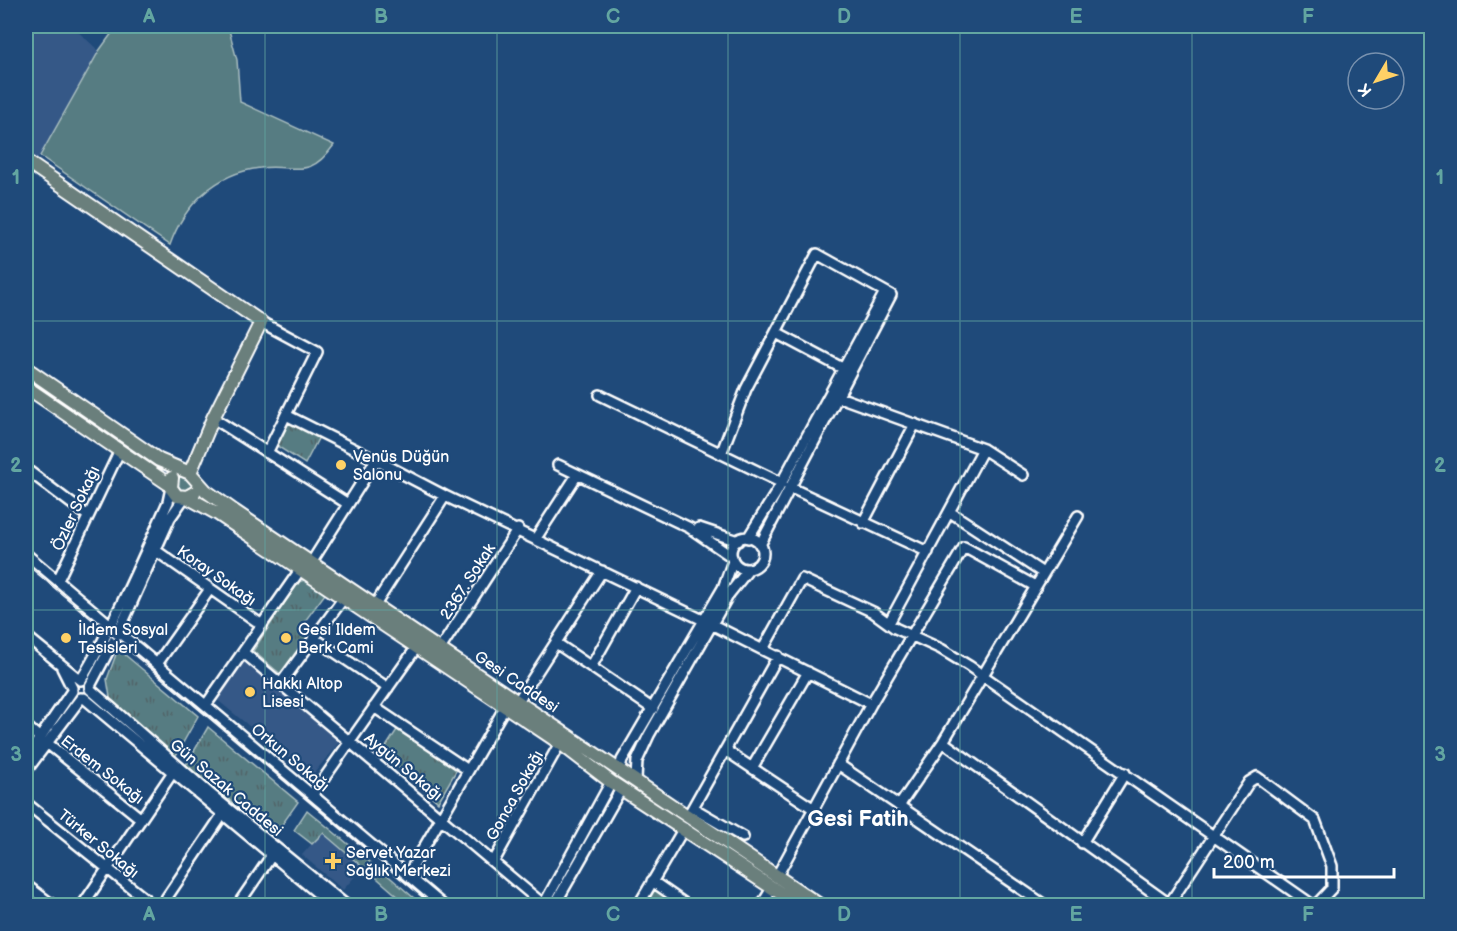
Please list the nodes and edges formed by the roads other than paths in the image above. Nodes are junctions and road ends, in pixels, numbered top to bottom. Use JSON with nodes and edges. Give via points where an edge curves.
{"nodes":[{"id":1,"x":26,"y":161,"type":"edge"},
{"id":2,"x":885,"y":292,"type":"junction"},
{"id":3,"x":261,"y":322,"type":"junction"},
{"id":4,"x":778,"y":334,"type":"junction"},
{"id":5,"x":26,"y":368,"type":"edge"},
{"id":6,"x":844,"y":369,"type":"junction"},
{"id":7,"x":26,"y":387,"type":"edge"},
{"id":8,"x":600,"y":395,"type":"dead end"},
{"id":9,"x":839,"y":397,"type":"junction"},
{"id":10,"x":286,"y":415,"type":"junction"},
{"id":11,"x":213,"y":418,"type":"junction"},
{"id":12,"x":915,"y":424,"type":"junction"},
{"id":13,"x":983,"y":449,"type":"junction"},
{"id":14,"x":120,"y":450,"type":"junction"},
{"id":15,"x":267,"y":453,"type":"junction"},
{"id":16,"x":721,"y":454,"type":"junction"},
{"id":17,"x":376,"y":460,"type":"junction"},
{"id":18,"x":558,"y":465,"type":"dead end"},
{"id":19,"x":26,"y":469,"type":"edge"},
{"id":20,"x":190,"y":475,"type":"junction"},
{"id":21,"x":577,"y":475,"type":"junction"},
{"id":22,"x":1023,"y":475,"type":"dead end"},
{"id":23,"x":785,"y":485,"type":"junction"},
{"id":24,"x":170,"y":487,"type":"junction"},
{"id":25,"x":445,"y":496,"type":"junction"},
{"id":26,"x":185,"y":498,"type":"junction"},
{"id":27,"x":348,"y":504,"type":"junction"},
{"id":28,"x":950,"y":512,"type":"junction"},
{"id":29,"x":88,"y":516,"type":"junction"},
{"id":30,"x":1077,"y":516,"type":"dead end"},
{"id":31,"x":674,"y":520,"type":"junction"},
{"id":32,"x":863,"y":523,"type":"junction"},
{"id":33,"x":518,"y":529,"type":"junction"},
{"id":34,"x":536,"y":538,"type":"junction"},
{"id":35,"x":743,"y":539,"type":"junction"},
{"id":36,"x":760,"y":545,"type":"junction"},
{"id":37,"x":155,"y":550,"type":"junction"},
{"id":38,"x":928,"y":552,"type":"junction"},
{"id":39,"x":26,"y":554,"type":"edge"},
{"id":40,"x":733,"y":559,"type":"junction"},
{"id":41,"x":311,"y":563,"type":"junction"},
{"id":42,"x":749,"y":569,"type":"junction"},
{"id":43,"x":300,"y":570,"type":"junction"},
{"id":44,"x":603,"y":571,"type":"junction"},
{"id":45,"x":1043,"y":573,"type":"junction"},
{"id":46,"x":58,"y":580,"type":"junction"},
{"id":47,"x":1035,"y":586,"type":"junction"},
{"id":48,"x":636,"y":587,"type":"junction"},
{"id":49,"x":210,"y":589,"type":"junction"},
{"id":50,"x":344,"y":599,"type":"junction"},
{"id":51,"x":375,"y":605,"type":"junction"},
{"id":52,"x":707,"y":622,"type":"junction"},
{"id":53,"x":889,"y":623,"type":"junction"},
{"id":54,"x":262,"y":625,"type":"junction"},
{"id":55,"x":115,"y":628,"type":"junction"},
{"id":56,"x":912,"y":635,"type":"junction"},
{"id":57,"x":26,"y":636,"type":"edge"},
{"id":58,"x":314,"y":638,"type":"junction"},
{"id":59,"x":556,"y":644,"type":"junction"},
{"id":60,"x":416,"y":648,"type":"junction"},
{"id":61,"x":440,"y":649,"type":"junction"},
{"id":62,"x":763,"y":649,"type":"junction"},
{"id":63,"x":49,"y":653,"type":"junction"},
{"id":64,"x":244,"y":653,"type":"junction"},
{"id":65,"x":778,"y":656,"type":"junction"},
{"id":66,"x":157,"y":664,"type":"junction"},
{"id":67,"x":591,"y":667,"type":"junction"},
{"id":68,"x":808,"y":672,"type":"junction"},
{"id":69,"x":982,"y":675,"type":"junction"},
{"id":70,"x":81,"y":680,"type":"junction"},
{"id":71,"x":281,"y":683,"type":"junction"},
{"id":72,"x":90,"y":688,"type":"junction"},
{"id":73,"x":388,"y":688,"type":"junction"},
{"id":74,"x":72,"y":690,"type":"junction"},
{"id":75,"x":82,"y":698,"type":"junction"},
{"id":76,"x":518,"y":701,"type":"junction"},
{"id":77,"x":871,"y":704,"type":"junction"},
{"id":78,"x":206,"y":705,"type":"junction"},
{"id":79,"x":504,"y":706,"type":"junction"},
{"id":80,"x":374,"y":707,"type":"junction"},
{"id":81,"x":652,"y":709,"type":"junction"},
{"id":82,"x":26,"y":726,"type":"edge"},
{"id":83,"x":43,"y":740,"type":"junction"},
{"id":84,"x":350,"y":741,"type":"junction"},
{"id":85,"x":943,"y":742,"type":"junction"},
{"id":86,"x":560,"y":743,"type":"junction"},
{"id":87,"x":725,"y":750,"type":"junction"},
{"id":88,"x":26,"y":758,"type":"edge"},
{"id":89,"x":838,"y":764,"type":"junction"},
{"id":90,"x":752,"y":768,"type":"junction"},
{"id":91,"x":468,"y":770,"type":"junction"},
{"id":92,"x":26,"y":771,"type":"edge"},
{"id":93,"x":173,"y":772,"type":"junction"},
{"id":94,"x":1125,"y":773,"type":"junction"},
{"id":95,"x":629,"y":774,"type":"junction"},
{"id":96,"x":616,"y":786,"type":"junction"},
{"id":97,"x":313,"y":794,"type":"junction"},
{"id":98,"x":26,"y":803,"type":"edge"},
{"id":99,"x":899,"y":806,"type":"junction"},
{"id":100,"x":814,"y":809,"type":"junction"},
{"id":101,"x":223,"y":814,"type":"junction"},
{"id":102,"x":441,"y":816,"type":"junction"},
{"id":103,"x":688,"y":817,"type":"junction"},
{"id":104,"x":140,"y":818,"type":"junction"},
{"id":105,"x":1213,"y":835,"type":"junction"},
{"id":106,"x":742,"y":837,"type":"dead end"},
{"id":107,"x":1082,"y":843,"type":"junction"},
{"id":108,"x":272,"y":855,"type":"junction"},
{"id":109,"x":494,"y":861,"type":"junction"},
{"id":110,"x":106,"y":868,"type":"junction"},
{"id":111,"x":408,"y":875,"type":"junction"},
{"id":112,"x":652,"y":881,"type":"junction"},
{"id":113,"x":775,"y":881,"type":"junction"},
{"id":114,"x":26,"y":885,"type":"edge"},
{"id":115,"x":547,"y":905,"type":"edge"},
{"id":116,"x":1170,"y":905,"type":"edge"},
{"id":117,"x":1314,"y":905,"type":"edge"},
{"id":118,"x":54,"y":906,"type":"edge"},
{"id":119,"x":82,"y":906,"type":"edge"},
{"id":120,"x":154,"y":906,"type":"edge"},
{"id":121,"x":161,"y":906,"type":"edge"},
{"id":122,"x":237,"y":906,"type":"edge"},
{"id":123,"x":333,"y":906,"type":"edge"},
{"id":124,"x":347,"y":906,"type":"edge"},
{"id":125,"x":444,"y":906,"type":"edge"},
{"id":126,"x":638,"y":906,"type":"edge"},
{"id":127,"x":688,"y":906,"type":"edge"},
{"id":128,"x":761,"y":906,"type":"edge"},
{"id":129,"x":800,"y":906,"type":"edge"},
{"id":130,"x":821,"y":906,"type":"edge"},
{"id":131,"x":1046,"y":906,"type":"edge"}],
"edges":[{"from":1,"to":3,"type":"main road"},
{"from":2,"to":4,"type":"street","via":[[817,254]]},
{"from":2,"to":6,"type":"street"},
{"from":2,"to":9,"type":"street","via":[[891,295]]},
{"from":3,"to":10,"type":"street","via":[[317,352]]},
{"from":3,"to":11,"type":"main road"},
{"from":4,"to":6,"type":"street"},
{"from":4,"to":16,"type":"street","via":[[746,390]]},
{"from":5,"to":20,"type":"main road","name":"Gesi Caddesi","via":[[159,460]]},
{"from":6,"to":23,"type":"street"},
{"from":7,"to":14,"type":"main road"},
{"from":8,"to":16,"type":"street"},
{"from":9,"to":12,"type":"street"},
{"from":9,"to":23,"type":"street"},
{"from":10,"to":15,"type":"street"},
{"from":10,"to":17,"type":"street"},
{"from":11,"to":15,"type":"street"},
{"from":11,"to":20,"type":"main road"},
{"from":12,"to":13,"type":"street"},
{"from":12,"to":32,"type":"street"},
{"from":13,"to":22,"type":"street"},
{"from":13,"to":28,"type":"street"},
{"from":14,"to":24,"type":"main road"},
{"from":14,"to":29,"type":"street","name":"Özler Sokağı"},
{"from":15,"to":27,"type":"street"},
{"from":16,"to":23,"type":"street"},
{"from":17,"to":25,"type":"street"},
{"from":17,"to":27,"type":"street"},
{"from":18,"to":21,"type":"street"},
{"from":19,"to":29,"type":"street"},
{"from":20,"to":24,"type":"main road","via":[[174,475]]},
{"from":20,"to":26,"type":"main road","via":[[195,491]]},
{"from":20,"to":41,"type":"main road","name":"Gesi Caddesi","via":[[234,511]]},
{"from":21,"to":31,"type":"street"},
{"from":21,"to":34,"type":"street"},
{"from":23,"to":32,"type":"street"},
{"from":23,"to":35,"type":"street"},
{"from":23,"to":36,"type":"street"},
{"from":24,"to":26,"type":"main road","via":[[177,496]]},
{"from":24,"to":55,"type":"street","via":[[168,502]]},
{"from":25,"to":33,"type":"street"},
{"from":25,"to":51,"type":"street"},
{"from":26,"to":37,"type":"street"},
{"from":26,"to":43,"type":"main road","name":"Gesi Caddesi","via":[[218,514]]},
{"from":27,"to":41,"type":"street"},
{"from":28,"to":38,"type":"street"},
{"from":28,"to":45,"type":"street"},
{"from":29,"to":46,"type":"street","name":"Özler Sokağı"},
{"from":30,"to":45,"type":"street"},
{"from":31,"to":35,"type":"street"},
{"from":31,"to":40,"type":"street","via":[[698,532]]},
{"from":32,"to":38,"type":"street"},
{"from":33,"to":34,"type":"street"},
{"from":33,"to":61,"type":"street","name":"2367. Sokak"},
{"from":34,"to":44,"type":"street"},
{"from":35,"to":36,"type":"street"},
{"from":35,"to":40,"type":"street","via":[[732,549]]},
{"from":36,"to":42,"type":"street","via":[[761,560]]},
{"from":37,"to":49,"type":"street","name":"Koray Sokağı"},
{"from":37,"to":55,"type":"street"},
{"from":38,"to":53,"type":"street"},
{"from":39,"to":46,"type":"street","name":"Orkun Sokağı"},
{"from":40,"to":42,"type":"street"},
{"from":40,"to":52,"type":"street"},
{"from":41,"to":51,"type":"main road","name":"Gesi Caddesi"},
{"from":42,"to":52,"type":"street"},
{"from":43,"to":50,"type":"main road","name":"Gesi Caddesi"},
{"from":43,"to":54,"type":"street"},
{"from":44,"to":48,"type":"street"},
{"from":44,"to":59,"type":"street"},
{"from":45,"to":47,"type":"street"},
{"from":46,"to":55,"type":"street","name":"Orkun Sokağı"},
{"from":47,"to":56,"type":"street","via":[[964,548]]},
{"from":47,"to":69,"type":"street"},
{"from":48,"to":52,"type":"street"},
{"from":48,"to":67,"type":"street"},
{"from":49,"to":54,"type":"street","name":"Koray Sokağı"},
{"from":49,"to":66,"type":"street"},
{"from":50,"to":58,"type":"street"},
{"from":50,"to":60,"type":"main road","name":"Gesi Caddesi"},
{"from":51,"to":61,"type":"main road","name":"Gesi Caddesi"},
{"from":52,"to":62,"type":"street"},
{"from":52,"to":81,"type":"street"},
{"from":52,"to":95,"type":"street"},
{"from":53,"to":56,"type":"street"},
{"from":53,"to":62,"type":"street","via":[[802,579]]},
{"from":54,"to":64,"type":"street"},
{"from":55,"to":66,"type":"street","name":"Orkun Sokağı"},
{"from":55,"to":70,"type":"street"},
{"from":55,"to":72,"type":"street"},
{"from":56,"to":69,"type":"street"},
{"from":56,"to":77,"type":"street"},
{"from":57,"to":63,"type":"street"},
{"from":58,"to":71,"type":"street"},
{"from":58,"to":73,"type":"street"},
{"from":59,"to":67,"type":"street"},
{"from":59,"to":76,"type":"street"},
{"from":60,"to":73,"type":"street"},
{"from":60,"to":79,"type":"main road","name":"Gesi Caddesi"},
{"from":61,"to":76,"type":"main road","name":"Gesi Caddesi"},
{"from":62,"to":65,"type":"street"},
{"from":63,"to":70,"type":"street","name":"Gün Sazak Caddesi"},
{"from":63,"to":74,"type":"street","via":[[64,670]]},
{"from":64,"to":71,"type":"street","name":"Aygün Sokağı"},
{"from":64,"to":78,"type":"street"},
{"from":65,"to":68,"type":"street"},
{"from":65,"to":87,"type":"street"},
{"from":66,"to":78,"type":"street","name":"Orkun Sokağı"},
{"from":67,"to":81,"type":"street"},
{"from":68,"to":77,"type":"street"},
{"from":68,"to":90,"type":"street"},
{"from":69,"to":85,"type":"street"},
{"from":69,"to":94,"type":"street"},
{"from":70,"to":72,"type":"street","name":"Gün Sazak Caddesi"},
{"from":70,"to":74,"type":"street","via":[[74,683]]},
{"from":71,"to":84,"type":"street","name":"Aygün Sokağı"},
{"from":72,"to":75,"type":"street"},
{"from":72,"to":124,"type":"street","name":"Gün Sazak Caddesi","via":[[209,793]]},
{"from":73,"to":80,"type":"street"},
{"from":74,"to":75,"type":"street","name":"Gün Sazak Caddesi"},
{"from":74,"to":83,"type":"street"},
{"from":75,"to":83,"type":"street"},
{"from":75,"to":93,"type":"street","name":"Gün Sazak Caddesi"},
{"from":76,"to":95,"type":"main road","name":"Gesi Caddesi"},
{"from":77,"to":89,"type":"street"},
{"from":78,"to":97,"type":"street","name":"Orkun Sokağı"},
{"from":79,"to":86,"type":"main road","name":"Gesi Caddesi"},
{"from":79,"to":91,"type":"street"},
{"from":80,"to":84,"type":"street"},
{"from":80,"to":91,"type":"street"},
{"from":81,"to":95,"type":"street","via":[[622,760]]},
{"from":82,"to":83,"type":"street","name":"Erdem Sokağı"},
{"from":83,"to":88,"type":"street"},
{"from":83,"to":92,"type":"street"},
{"from":83,"to":104,"type":"street","name":"Erdem Sokağı"},
{"from":84,"to":97,"type":"street"},
{"from":84,"to":102,"type":"street","name":"Aygün Sokağı"},
{"from":85,"to":99,"type":"street"},
{"from":85,"to":107,"type":"street"},
{"from":86,"to":96,"type":"main road","name":"Gesi Caddesi"},
{"from":86,"to":109,"type":"street","name":"Gonca Sokağı"},
{"from":87,"to":90,"type":"street"},
{"from":87,"to":103,"type":"street"},
{"from":89,"to":99,"type":"street"},
{"from":89,"to":100,"type":"street"},
{"from":90,"to":100,"type":"street"},
{"from":91,"to":102,"type":"street"},
{"from":93,"to":101,"type":"street","name":"Gün Sazak Caddesi"},
{"from":93,"to":104,"type":"street"},
{"from":94,"to":105,"type":"street"},
{"from":94,"to":107,"type":"street"},
{"from":95,"to":96,"type":"main road","via":[[629,784]]},
{"from":95,"to":96,"type":"main road","via":[[612,773]]},
{"from":95,"to":103,"type":"main road","name":"Gesi Caddesi"},
{"from":96,"to":103,"type":"main road","name":"Gesi Caddesi"},
{"from":96,"to":115,"type":"street"},
{"from":97,"to":111,"type":"street","name":"Orkun Sokağı"},
{"from":98,"to":110,"type":"street","name":"Türker Sokağı"},
{"from":99,"to":131,"type":"street"},
{"from":100,"to":113,"type":"street"},
{"from":101,"to":108,"type":"street","name":"Gün Sazak Caddesi"},
{"from":101,"to":121,"type":"street"},
{"from":102,"to":109,"type":"street","name":"Aygün Sokağı"},
{"from":102,"to":111,"type":"street"},
{"from":103,"to":106,"type":"street"},
{"from":103,"to":112,"type":"street"},
{"from":103,"to":113,"type":"main road","name":"Gesi Caddesi"},
{"from":104,"to":110,"type":"street"},
{"from":105,"to":116,"type":"street"},
{"from":105,"to":117,"type":"street"},
{"from":105,"to":117,"type":"street","via":[[1249,782],[1257,777],[1315,820],[1332,866],[1332,888]]},
{"from":107,"to":116,"type":"street"},
{"from":108,"to":122,"type":"street"},
{"from":108,"to":123,"type":"street","name":"Gün Sazak Caddesi"},
{"from":109,"to":115,"type":"street","name":"Aygün Sokağı"},
{"from":110,"to":119,"type":"street"},
{"from":110,"to":120,"type":"street","name":"Türker Sokağı"},
{"from":111,"to":125,"type":"street","name":"Orkun Sokağı"},
{"from":112,"to":126,"type":"street"},
{"from":112,"to":127,"type":"street"},
{"from":113,"to":128,"type":"street"},
{"from":113,"to":129,"type":"main road","name":"Gesi Caddesi"},
{"from":113,"to":130,"type":"main road","name":"Gesi Caddesi"},
{"from":114,"to":118,"type":"street"}]}
